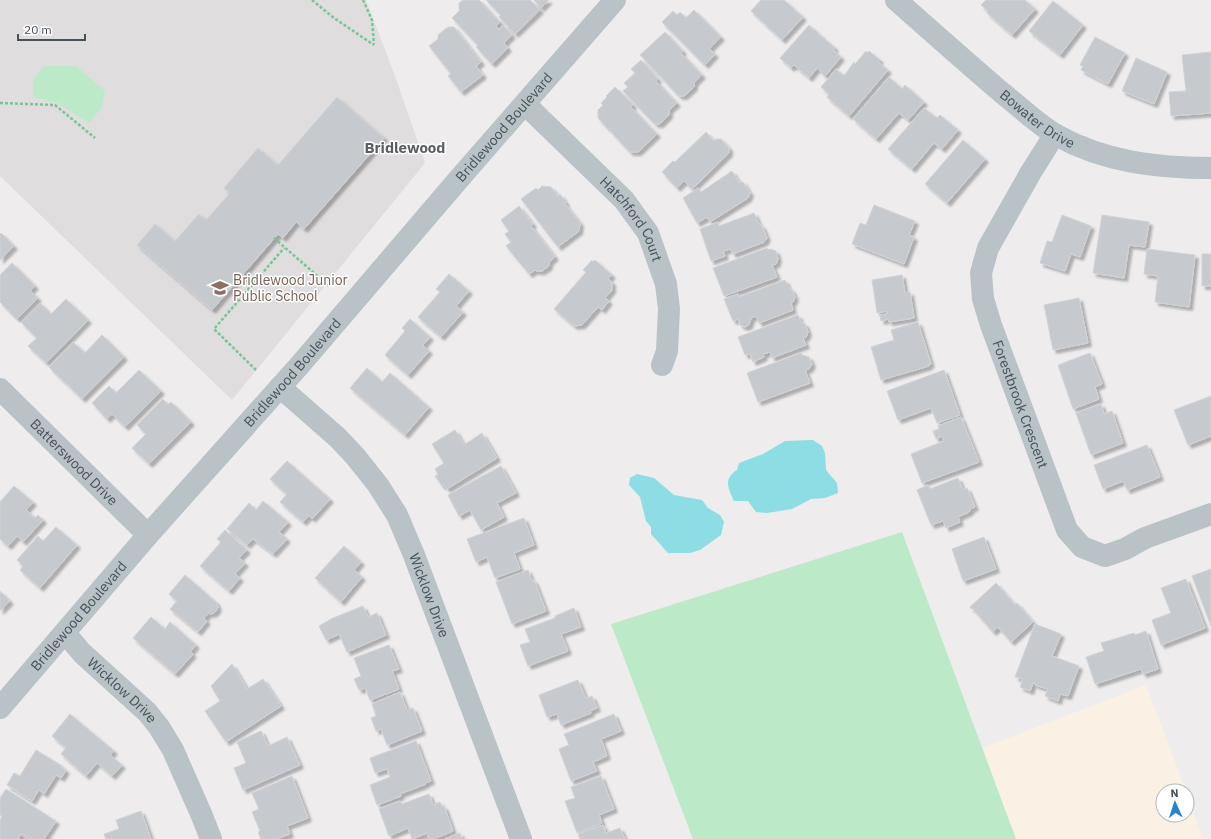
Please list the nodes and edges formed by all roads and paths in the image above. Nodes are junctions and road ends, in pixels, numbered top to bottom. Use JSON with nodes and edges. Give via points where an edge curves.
{"nodes":[{"id":1,"x":312,"y":0,"type":"edge"},
{"id":2,"x":363,"y":0,"type":"edge"},
{"id":3,"x":615,"y":0,"type":"edge"},
{"id":4,"x":896,"y":0,"type":"edge"},
{"id":5,"x":0,"y":103,"type":"edge"},
{"id":6,"x":525,"y":104,"type":"junction"},
{"id":7,"x":1055,"y":134,"type":"junction"},
{"id":8,"x":95,"y":138,"type":"dead end"},
{"id":9,"x":1211,"y":168,"type":"edge"},
{"id":10,"x":274,"y":238,"type":"dead end"},
{"id":11,"x":284,"y":248,"type":"junction"},
{"id":12,"x":241,"y":276,"type":"dead end"},
{"id":13,"x":251,"y":285,"type":"junction"},
{"id":14,"x":329,"y":286,"type":"dead end"},
{"id":15,"x":662,"y":365,"type":"dead end"},
{"id":16,"x":256,"y":370,"type":"dead end"},
{"id":17,"x":280,"y":387,"type":"junction"},
{"id":18,"x":0,"y":389,"type":"edge"},
{"id":19,"x":1211,"y":514,"type":"edge"},
{"id":20,"x":148,"y":535,"type":"junction"},
{"id":21,"x":66,"y":633,"type":"junction"},
{"id":22,"x":0,"y":708,"type":"edge"},
{"id":23,"x":211,"y":839,"type":"edge"},
{"id":24,"x":520,"y":839,"type":"edge"}],
"edges":[{"from":1,"to":2,"type":"path","via":[[374,45],[372,20]]},
{"from":3,"to":6,"type":"street","name":"Bridlewood Boulevard"},
{"from":4,"to":7,"type":"street","name":"Bowater Drive","via":[[1028,115]]},
{"from":5,"to":8,"type":"path","via":[[55,106]]},
{"from":6,"to":15,"type":"street","name":"Hatchford Court","via":[[624,200],[648,234],[666,284],[669,309],[667,350]]},
{"from":6,"to":17,"type":"street","name":"Bridlewood Boulevard"},
{"from":7,"to":9,"type":"street","name":"Bowater Drive","via":[[1106,156],[1178,168]]},
{"from":7,"to":19,"type":"street","name":"Forestbrook Crescent","via":[[988,248],[981,273],[983,299],[991,325],[1068,530],[1082,547],[1105,556]]},
{"from":10,"to":11,"type":"path"},
{"from":11,"to":13,"type":"path"},
{"from":11,"to":14,"type":"path"},
{"from":12,"to":13,"type":"path"},
{"from":13,"to":16,"type":"path","via":[[214,329]]},
{"from":17,"to":20,"type":"street","name":"Bridlewood Boulevard"},
{"from":17,"to":24,"type":"street","name":"Wicklow Drive","via":[[355,456],[397,515]]},
{"from":18,"to":20,"type":"street","name":"Batterswood Drive"},
{"from":20,"to":21,"type":"street","name":"Bridlewood Boulevard"},
{"from":21,"to":22,"type":"street","name":"Bridlewood Boulevard"},
{"from":21,"to":23,"type":"street","name":"Wicklow Drive","via":[[82,653],[160,727],[173,750]]}]}
